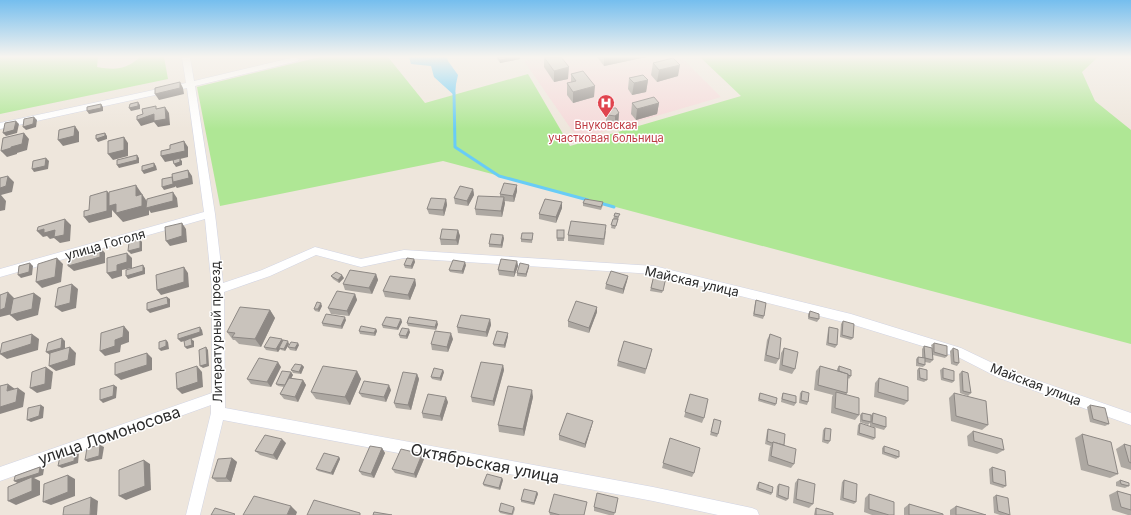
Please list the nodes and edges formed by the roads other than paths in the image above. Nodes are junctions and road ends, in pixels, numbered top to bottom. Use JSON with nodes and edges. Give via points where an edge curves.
{"nodes":[{"id":1,"x":185,"y":81,"type":"edge"},
{"id":2,"x":189,"y":81,"type":"edge"},
{"id":3,"x":0,"y":126,"type":"edge"},
{"id":4,"x":210,"y":214,"type":"junction"},
{"id":5,"x":0,"y":273,"type":"edge"},
{"id":6,"x":218,"y":289,"type":"junction"},
{"id":7,"x":218,"y":396,"type":"junction"},
{"id":8,"x":218,"y":413,"type":"junction"},
{"id":9,"x":1131,"y":419,"type":"edge"},
{"id":10,"x":0,"y":474,"type":"edge"},
{"id":11,"x":193,"y":515,"type":"edge"},
{"id":12,"x":752,"y":515,"type":"edge"}],
"edges":[{"from":1,"to":3,"type":"street"},
{"from":2,"to":4,"type":"street","name":"Литературный проезд"},
{"from":4,"to":5,"type":"street","name":"улица Гоголя"},
{"from":4,"to":6,"type":"street","name":"Литературный проезд"},
{"from":6,"to":7,"type":"street","name":"Литературный проезд"},
{"from":6,"to":9,"type":"street","name":"Майская улица","via":[[266,273],[315,251],[361,263],[404,254],[654,270],[851,319],[961,353],[1003,374]]},
{"from":7,"to":8,"type":"street","name":"Литературный проезд"},
{"from":7,"to":10,"type":"street","name":"улица Ломоносова"},
{"from":8,"to":11,"type":"street","name":"Литературный проезд"},
{"from":8,"to":12,"type":"street","name":"Октябрьская улица","via":[[645,492]]}]}
